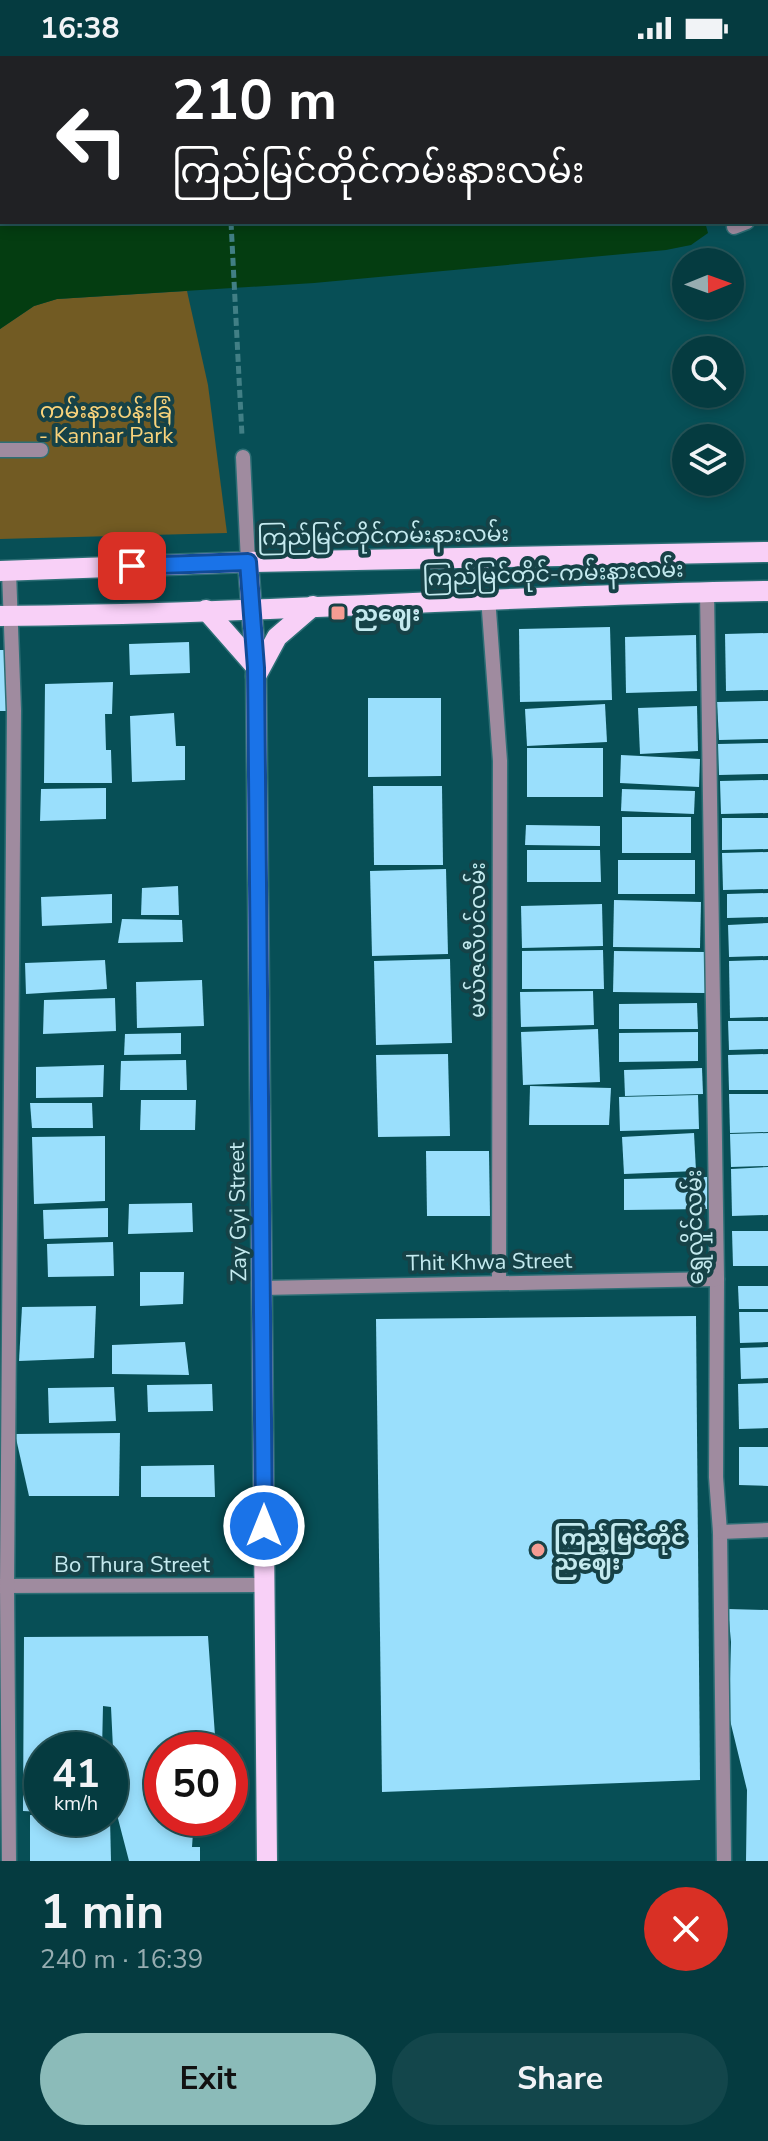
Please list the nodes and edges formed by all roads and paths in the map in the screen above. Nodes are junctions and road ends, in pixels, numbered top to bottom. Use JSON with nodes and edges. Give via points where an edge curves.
{"nodes":[{"id":1,"x":231,"y":224,"type":"edge"},
{"id":2,"x":0,"y":450,"type":"edge"},
{"id":3,"x":41,"y":450,"type":"dead end"},
{"id":4,"x":243,"y":457,"type":"joint"},
{"id":5,"x":768,"y":552,"type":"edge"},
{"id":6,"x":248,"y":562,"type":"junction"},
{"id":7,"x":5,"y":571,"type":"edge"},
{"id":8,"x":768,"y":591,"type":"edge"},
{"id":9,"x":707,"y":592,"type":"junction"},
{"id":10,"x":488,"y":597,"type":"junction"},
{"id":11,"x":313,"y":606,"type":"junction"},
{"id":12,"x":206,"y":610,"type":"junction"},
{"id":13,"x":250,"y":610,"type":"junction"},
{"id":14,"x":8,"y":622,"type":"edge"},
{"id":15,"x":256,"y":672,"type":"junction"},
{"id":16,"x":717,"y":1279,"type":"junction"},
{"id":17,"x":499,"y":1283,"type":"junction"},
{"id":18,"x":262,"y":1288,"type":"junction"},
{"id":19,"x":768,"y":1530,"type":"edge"},
{"id":20,"x":720,"y":1532,"type":"junction"},
{"id":21,"x":264,"y":1585,"type":"junction"},
{"id":22,"x":4,"y":1586,"type":"edge"},
{"id":23,"x":9,"y":1861,"type":"edge"},
{"id":24,"x":267,"y":1861,"type":"edge"},
{"id":25,"x":724,"y":1861,"type":"edge"}],
"edges":[{"from":1,"to":4,"type":"path"},
{"from":2,"to":3,"type":"street"},
{"from":4,"to":6,"type":"street"},
{"from":5,"to":6,"type":"main road","name":"ကြည်မြင်တိုင်ကမ်းနားလမ်း"},
{"from":6,"to":7,"type":"main road","name":"ကြည်မြင်တိုင်ကမ်းနားလမ်း"},
{"from":6,"to":13,"type":"main road","name":"Zay Gyi Street"},
{"from":7,"to":14,"type":"street"},
{"from":8,"to":9,"type":"main road","name":"ကြည်မြင်တိုင်-ကမ်းနားလမ်း"},
{"from":9,"to":10,"type":"main road","name":"ကြည်မြင်တိုင်-ကမ်းနားလမ်း"},
{"from":9,"to":16,"type":"street","name":"ရွှေလှိုင်လမ်း"},
{"from":10,"to":11,"type":"main road","name":"ကြည်မြင်တိုင်-ကမ်းနားလမ်း"},
{"from":10,"to":17,"type":"street","name":"မယ်ဇလီပင်လမ်း","via":[[500,761]]},
{"from":11,"to":13,"type":"main road"},
{"from":11,"to":15,"type":"main road","via":[[277,637]]},
{"from":12,"to":13,"type":"main road"},
{"from":12,"to":14,"type":"main road"},
{"from":12,"to":15,"type":"main road"},
{"from":13,"to":15,"type":"main road","name":"Zay Gyi Street"},
{"from":14,"to":22,"type":"street","via":[[14,727]]},
{"from":15,"to":18,"type":"main road","name":"Zay Gyi Street"},
{"from":16,"to":17,"type":"street","name":"Thit Khwa Street"},
{"from":16,"to":20,"type":"street","name":"ရွှေလှိုင်လမ်း"},
{"from":17,"to":18,"type":"street","name":"Thit Khwa Street"},
{"from":18,"to":21,"type":"main road","name":"Zay Gyi Street"},
{"from":19,"to":20,"type":"street"},
{"from":20,"to":25,"type":"street","name":"ရွှေလှိုင်လမ်း"},
{"from":21,"to":22,"type":"street","name":"Bo Thura Street"},
{"from":21,"to":24,"type":"main road","name":"Zay Gyi Street"},
{"from":22,"to":23,"type":"street"}]}
